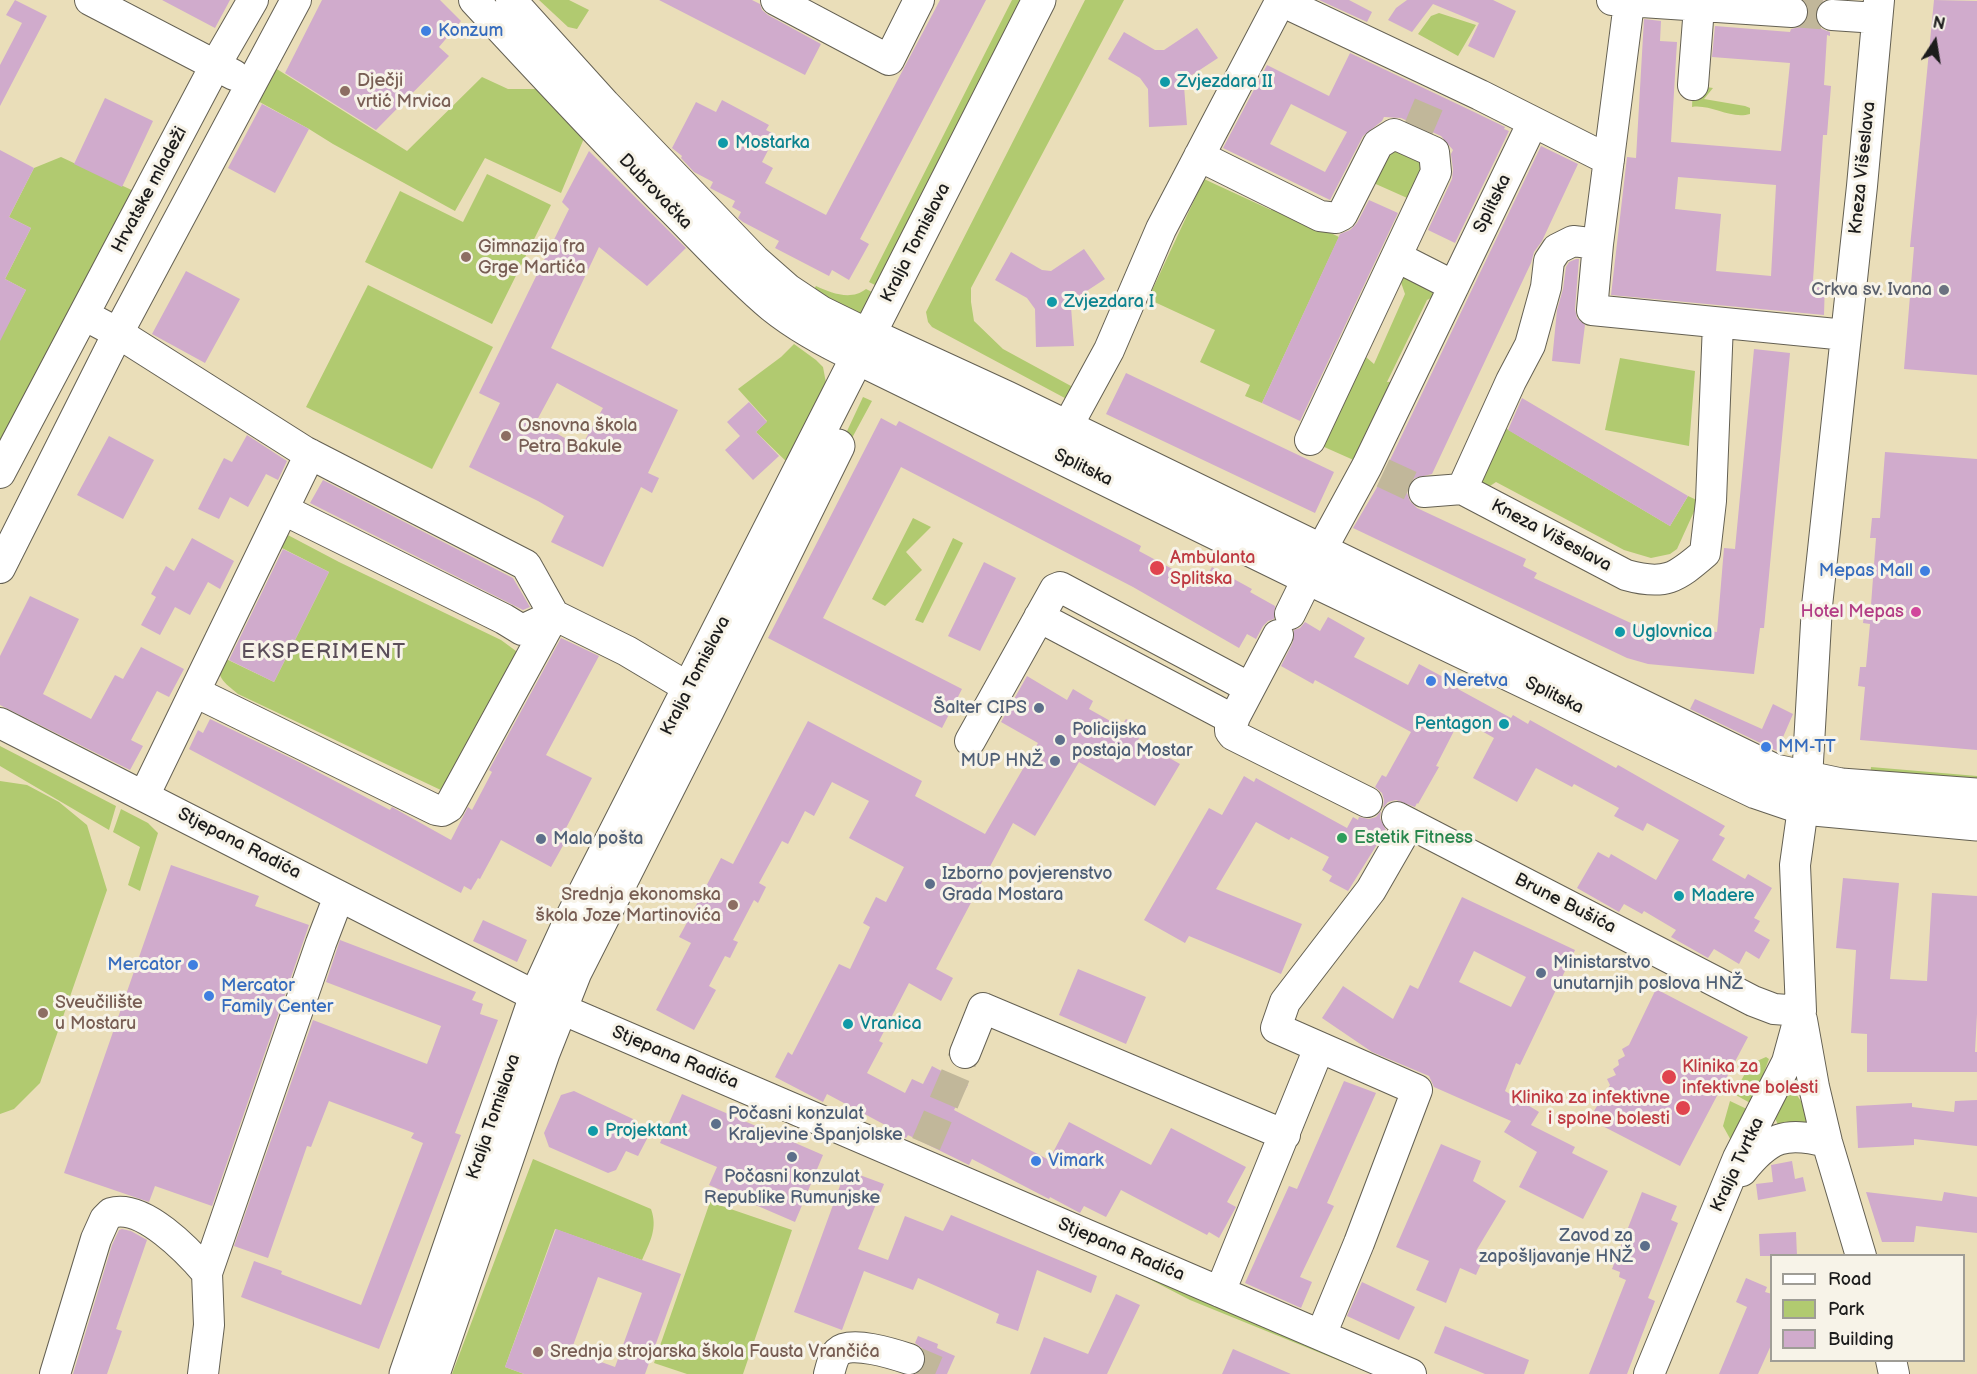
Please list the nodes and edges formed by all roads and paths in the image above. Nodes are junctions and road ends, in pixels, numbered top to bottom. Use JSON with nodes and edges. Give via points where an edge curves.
{"nodes":[{"id":1,"x":90,"y":0,"type":"edge"},
{"id":2,"x":253,"y":0,"type":"edge"},
{"id":3,"x":296,"y":0,"type":"edge"},
{"id":4,"x":474,"y":0,"type":"edge"},
{"id":5,"x":511,"y":0,"type":"edge"},
{"id":6,"x":776,"y":0,"type":"edge"},
{"id":7,"x":919,"y":0,"type":"edge"},
{"id":8,"x":1039,"y":0,"type":"edge"},
{"id":9,"x":1064,"y":0,"type":"edge"},
{"id":10,"x":1281,"y":0,"type":"edge"},
{"id":11,"x":1620,"y":1,"type":"edge"},
{"id":12,"x":1871,"y":6,"type":"edge"},
{"id":13,"x":1699,"y":7,"type":"junction"},
{"id":14,"x":1792,"y":12,"type":"tunnel mouth"},
{"id":15,"x":216,"y":64,"type":"junction"},
{"id":16,"x":251,"y":85,"type":"junction"},
{"id":17,"x":1693,"y":86,"type":"dead end"},
{"id":18,"x":1533,"y":122,"type":"junction"},
{"id":19,"x":1199,"y":156,"type":"junction"},
{"id":20,"x":1609,"y":160,"type":"junction"},
{"id":21,"x":1598,"y":244,"type":"junction"},
{"id":22,"x":1397,"y":257,"type":"junction"},
{"id":23,"x":1454,"y":286,"type":"junction"},
{"id":24,"x":84,"y":315,"type":"junction"},
{"id":25,"x":1718,"y":323,"type":"junction"},
{"id":26,"x":118,"y":333,"type":"junction"},
{"id":27,"x":1846,"y":335,"type":"junction"},
{"id":28,"x":873,"y":351,"type":"junction"},
{"id":29,"x":1067,"y":427,"type":"junction"},
{"id":30,"x":1310,"y":440,"type":"dead end"},
{"id":31,"x":310,"y":454,"type":"junction"},
{"id":32,"x":0,"y":473,"type":"edge"},
{"id":33,"x":1160,"y":489,"type":"junction"},
{"id":34,"x":1462,"y":489,"type":"junction"},
{"id":35,"x":1424,"y":492,"type":"tunnel mouth"},
{"id":36,"x":284,"y":510,"type":"junction"},
{"id":37,"x":1315,"y":565,"type":"junction"},
{"id":38,"x":0,"y":568,"type":"edge"},
{"id":39,"x":554,"y":615,"type":"junction"},
{"id":40,"x":1039,"y":616,"type":"junction"},
{"id":41,"x":689,"y":688,"type":"junction"},
{"id":42,"x":1250,"y":688,"type":"junction"},
{"id":43,"x":195,"y":692,"type":"junction"},
{"id":44,"x":1234,"y":720,"type":"junction"},
{"id":45,"x":0,"y":723,"type":"edge"},
{"id":46,"x":970,"y":741,"type":"dead end"},
{"id":47,"x":1805,"y":794,"type":"junction"},
{"id":48,"x":1977,"y":795,"type":"edge"},
{"id":49,"x":144,"y":796,"type":"junction"},
{"id":50,"x":1367,"y":802,"type":"dead end"},
{"id":51,"x":1977,"y":824,"type":"edge"},
{"id":52,"x":339,"y":896,"type":"junction"},
{"id":53,"x":548,"y":1002,"type":"junction"},
{"id":54,"x":1801,"y":1011,"type":"junction"},
{"id":55,"x":1319,"y":1048,"type":"junction"},
{"id":56,"x":965,"y":1053,"type":"tunnel mouth"},
{"id":57,"x":1285,"y":1136,"type":"junction"},
{"id":58,"x":1827,"y":1142,"type":"junction"},
{"id":59,"x":1722,"y":1197,"type":"junction"},
{"id":60,"x":1860,"y":1254,"type":"edge"},
{"id":61,"x":206,"y":1263,"type":"junction"},
{"id":62,"x":1220,"y":1292,"type":"junction"},
{"id":63,"x":1321,"y":1335,"type":"junction"},
{"id":64,"x":909,"y":1359,"type":"tunnel mouth"},
{"id":65,"x":55,"y":1374,"type":"edge"},
{"id":66,"x":202,"y":1374,"type":"edge"},
{"id":67,"x":406,"y":1374,"type":"edge"},
{"id":68,"x":433,"y":1374,"type":"edge"},
{"id":69,"x":829,"y":1374,"type":"edge"},
{"id":70,"x":1411,"y":1374,"type":"edge"},
{"id":71,"x":1649,"y":1374,"type":"edge"}],
"edges":[{"from":1,"to":15,"type":"street"},
{"from":2,"to":15,"type":"street","name":"Hrvatske mladeži"},
{"from":3,"to":16,"type":"street"},
{"from":4,"to":28,"type":"street","name":"Dubrovačka","via":[[635,172],[773,308],[830,345]]},
{"from":5,"to":28,"type":"street","name":"Dubrovačka","via":[[755,260]]},
{"from":6,"to":7,"type":"street","via":[[889,60]]},
{"from":8,"to":28,"type":"main road","name":"Kralja Tomislava"},
{"from":9,"to":28,"type":"main road","name":"Kralja Tomislava"},
{"from":10,"to":18,"type":"street","name":"Splitska","via":[[1438,84]]},
{"from":10,"to":19,"type":"street","name":"Splitska"},
{"from":11,"to":13,"type":"street"},
{"from":11,"to":20,"type":"street"},
{"from":12,"to":27,"type":"street","name":"Kneza Višeslava"},
{"from":13,"to":14,"type":"street"},
{"from":13,"to":17,"type":"street"},
{"from":15,"to":16,"type":"street"},
{"from":15,"to":24,"type":"street","name":"Hrvatske mladeži"},
{"from":16,"to":26,"type":"street"},
{"from":18,"to":20,"type":"street","name":"Splitska"},
{"from":18,"to":23,"type":"street","name":"Splitska"},
{"from":19,"to":22,"type":"street","via":[[1320,216],[1336,218],[1342,215],[1378,144],[1394,134],[1415,137],[1434,152],[1436,172]]},
{"from":19,"to":29,"type":"street","name":"Splitska","via":[[1161,229],[1109,350]]},
{"from":20,"to":21,"type":"street"},
{"from":21,"to":25,"type":"street","via":[[1592,310]]},
{"from":21,"to":34,"type":"street","via":[[1573,241],[1557,249],[1549,261],[1530,345]]},
{"from":22,"to":23,"type":"street"},
{"from":22,"to":30,"type":"street"},
{"from":23,"to":37,"type":"street","name":"Splitska","via":[[1375,470]]},
{"from":24,"to":26,"type":"street"},
{"from":24,"to":32,"type":"street","name":"Hrvatske mladeži"},
{"from":25,"to":27,"type":"street"},
{"from":25,"to":34,"type":"street","name":"Kneza Višeslava","via":[[1711,501],[1705,553],[1687,569],[1658,580],[1626,575]]},
{"from":26,"to":31,"type":"street"},
{"from":26,"to":38,"type":"street"},
{"from":27,"to":47,"type":"street","name":"Kneza Višeslava","via":[[1817,606]]},
{"from":28,"to":29,"type":"main road","name":"Splitska"},
{"from":28,"to":33,"type":"main road","name":"Splitska"},
{"from":28,"to":41,"type":"main road","name":"Kralja Tomislava"},
{"from":28,"to":53,"type":"main road","name":"Kralja Tomislava","via":[[753,619],[575,972]]},
{"from":29,"to":33,"type":"main road","name":"Splitska"},
{"from":31,"to":36,"type":"street"},
{"from":31,"to":39,"type":"street","via":[[526,566]]},
{"from":33,"to":37,"type":"main road","name":"Splitska"},
{"from":34,"to":35,"type":"street"},
{"from":36,"to":39,"type":"street","via":[[522,630]]},
{"from":36,"to":43,"type":"street"},
{"from":37,"to":42,"type":"street"},
{"from":37,"to":47,"type":"main road","name":"Splitska","via":[[1775,771]]},
{"from":39,"to":41,"type":"street","via":[[627,651]]},
{"from":39,"to":43,"type":"street","via":[[449,807],[442,810]]},
{"from":40,"to":42,"type":"street","via":[[1055,589],[1065,588]]},
{"from":40,"to":44,"type":"street"},
{"from":40,"to":46,"type":"street"},
{"from":41,"to":53,"type":"main road","name":"Kralja Tomislava","via":[[569,924]]},
{"from":42,"to":44,"type":"street"},
{"from":43,"to":49,"type":"street"},
{"from":44,"to":50,"type":"street","via":[[1230,726],[1233,735]]},
{"from":45,"to":49,"type":"street","name":"Stjepana Radića"},
{"from":47,"to":48,"type":"main road","via":[[1847,785]]},
{"from":47,"to":51,"type":"main road"},
{"from":47,"to":54,"type":"street","name":"Kralja Tvrtka","via":[[1795,865]]},
{"from":49,"to":52,"type":"street","name":"Stjepana Radića"},
{"from":52,"to":53,"type":"street","name":"Stjepana Radića"},
{"from":52,"to":61,"type":"street"},
{"from":53,"to":62,"type":"street","name":"Stjepana Radića"},
{"from":53,"to":67,"type":"main road","name":"Kralja Tomislava"},
{"from":53,"to":68,"type":"main road","name":"Kralja Tomislava"},
{"from":54,"to":55,"type":"street","name":"Brune Bušića","via":[[1774,1009],[1753,1001],[1403,821],[1371,890],[1286,1002],[1276,1028]]},
{"from":54,"to":58,"type":"street"},
{"from":54,"to":59,"type":"street","name":"Kralja Tvrtka","via":[[1787,1062]]},
{"from":55,"to":57,"type":"street"},
{"from":55,"to":63,"type":"street","via":[[1417,1090]]},
{"from":56,"to":57,"type":"street","via":[[983,1008]]},
{"from":57,"to":62,"type":"street"},
{"from":58,"to":59,"type":"street","via":[[1804,1136],[1776,1139],[1748,1163]]},
{"from":58,"to":60,"type":"street"},
{"from":59,"to":71,"type":"street","name":"Kralja Tvrtka"},
{"from":61,"to":65,"type":"street","via":[[154,1224],[128,1213],[111,1213],[98,1233]]},
{"from":61,"to":66,"type":"street","via":[[209,1325]]},
{"from":62,"to":63,"type":"street","name":"Stjepana Radića"},
{"from":63,"to":70,"type":"street","name":"Stjepana Radića"},
{"from":64,"to":69,"type":"street","via":[[865,1348],[844,1348],[837,1353]]}]}
